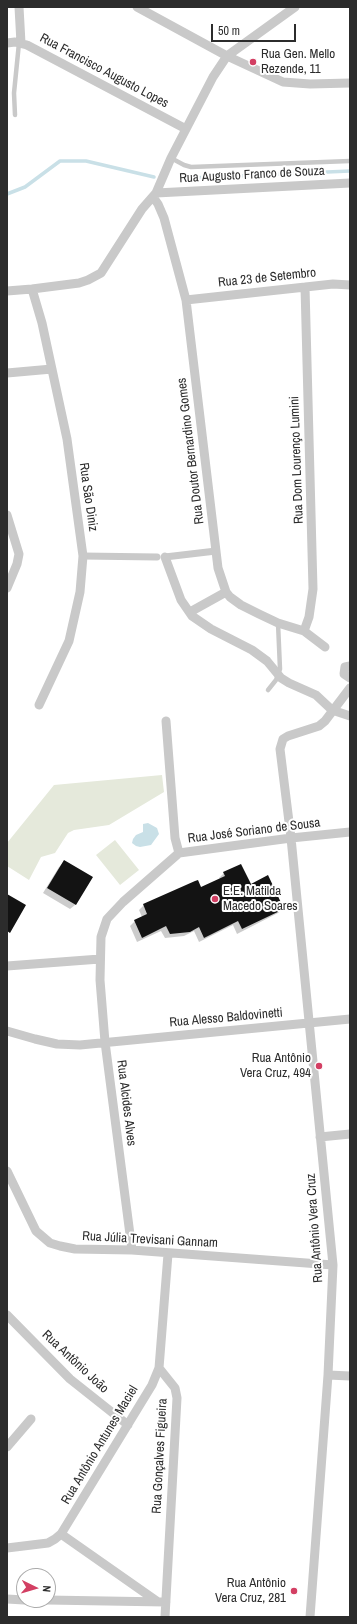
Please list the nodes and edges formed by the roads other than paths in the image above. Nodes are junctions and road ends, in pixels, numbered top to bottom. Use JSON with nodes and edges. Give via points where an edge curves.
{"nodes":[{"id":1,"x":19,"y":7,"type":"edge"},
{"id":2,"x":137,"y":7,"type":"edge"},
{"id":3,"x":295,"y":7,"type":"edge"},
{"id":4,"x":7,"y":43,"type":"edge"},
{"id":5,"x":20,"y":43,"type":"junction"},
{"id":6,"x":227,"y":56,"type":"junction"},
{"id":7,"x":350,"y":83,"type":"edge"},
{"id":8,"x":15,"y":115,"type":"dead end"},
{"id":9,"x":186,"y":129,"type":"junction"},
{"id":10,"x":171,"y":158,"type":"junction"},
{"id":11,"x":350,"y":161,"type":"edge"},
{"id":12,"x":350,"y":183,"type":"edge"},
{"id":13,"x":154,"y":195,"type":"junction"},
{"id":14,"x":350,"y":285,"type":"edge"},
{"id":15,"x":306,"y":287,"type":"junction"},
{"id":16,"x":32,"y":289,"type":"junction"},
{"id":17,"x":7,"y":291,"type":"edge"},
{"id":18,"x":186,"y":300,"type":"junction"},
{"id":19,"x":52,"y":369,"type":"junction"},
{"id":20,"x":7,"y":373,"type":"edge"},
{"id":21,"x":7,"y":515,"type":"edge"},
{"id":22,"x":216,"y":551,"type":"junction"},
{"id":23,"x":83,"y":556,"type":"junction"},
{"id":24,"x":161,"y":557,"type":"junction"},
{"id":25,"x":7,"y":564,"type":"edge"},
{"id":26,"x":17,"y":564,"type":"junction"},
{"id":27,"x":7,"y":588,"type":"edge"},
{"id":28,"x":226,"y":592,"type":"junction"},
{"id":29,"x":190,"y":612,"type":"junction"},
{"id":30,"x":278,"y":623,"type":"junction"},
{"id":31,"x":304,"y":631,"type":"junction"},
{"id":32,"x":325,"y":647,"type":"dead end"},
{"id":33,"x":350,"y":666,"type":"edge"},
{"id":34,"x":277,"y":675,"type":"junction"},
{"id":35,"x":350,"y":678,"type":"edge"},
{"id":36,"x":350,"y":688,"type":"edge"},
{"id":37,"x":268,"y":690,"type":"dead end"},
{"id":38,"x":39,"y":705,"type":"dead end"},
{"id":39,"x":332,"y":710,"type":"junction"},
{"id":40,"x":350,"y":716,"type":"edge"},
{"id":41,"x":166,"y":721,"type":"dead end"},
{"id":42,"x":350,"y":832,"type":"edge"},
{"id":43,"x":291,"y":838,"type":"junction"},
{"id":44,"x":179,"y":852,"type":"junction"},
{"id":45,"x":100,"y":959,"type":"junction"},
{"id":46,"x":7,"y":966,"type":"edge"},
{"id":47,"x":350,"y":1019,"type":"edge"},
{"id":48,"x":309,"y":1023,"type":"junction"},
{"id":49,"x":7,"y":1031,"type":"edge"},
{"id":50,"x":105,"y":1042,"type":"junction"},
{"id":51,"x":350,"y":1134,"type":"edge"},
{"id":52,"x":320,"y":1137,"type":"junction"},
{"id":53,"x":7,"y":1171,"type":"edge"},
{"id":54,"x":132,"y":1250,"type":"junction"},
{"id":55,"x":168,"y":1254,"type":"junction"},
{"id":56,"x":333,"y":1265,"type":"junction"},
{"id":57,"x":7,"y":1315,"type":"edge"},
{"id":58,"x":160,"y":1368,"type":"junction"},
{"id":59,"x":328,"y":1375,"type":"junction"},
{"id":60,"x":350,"y":1376,"type":"edge"},
{"id":61,"x":31,"y":1419,"type":"dead end"},
{"id":62,"x":128,"y":1425,"type":"junction"},
{"id":63,"x":7,"y":1447,"type":"edge"},
{"id":64,"x":61,"y":1534,"type":"junction"},
{"id":65,"x":7,"y":1548,"type":"edge"},
{"id":66,"x":56,"y":1600,"type":"edge"},
{"id":67,"x":162,"y":1602,"type":"junction"},
{"id":68,"x":165,"y":1617,"type":"edge"},
{"id":69,"x":310,"y":1617,"type":"edge"}],
"edges":[{"from":1,"to":5,"type":"street"},
{"from":2,"to":6,"type":"street"},
{"from":3,"to":6,"type":"street"},
{"from":4,"to":5,"type":"street","name":"Rua Francisco Augusto Lopes"},
{"from":5,"to":8,"type":"lane","via":[[14,93]]},
{"from":5,"to":9,"type":"street","name":"Rua Francisco Augusto Lopes"},
{"from":6,"to":7,"type":"street","via":[[282,82]]},
{"from":6,"to":9,"type":"street"},
{"from":9,"to":10,"type":"street"},
{"from":10,"to":11,"type":"lane","via":[[191,167]]},
{"from":10,"to":13,"type":"street"},
{"from":12,"to":13,"type":"street","name":"Rua Augusto Franco de Souza"},
{"from":13,"to":16,"type":"street","via":[[142,209],[101,273],[79,283]]},
{"from":13,"to":18,"type":"street","name":"Rua Doutor Bernardino Gomes","via":[[164,218]]},
{"from":14,"to":15,"type":"street","name":"Rua 23 de Setembro"},
{"from":15,"to":18,"type":"street","name":"Rua 23 de Setembro"},
{"from":15,"to":31,"type":"street","name":"Rua Dom Lourenço Lumini","via":[[313,589]]},
{"from":16,"to":17,"type":"street"},
{"from":16,"to":19,"type":"street","name":"Rua São Diniz"},
{"from":18,"to":22,"type":"street","name":"Rua Doutor Bernardino Gomes"},
{"from":19,"to":20,"type":"street"},
{"from":19,"to":23,"type":"street","name":"Rua São Diniz","via":[[67,439]]},
{"from":21,"to":26,"type":"street","via":[[19,554]]},
{"from":22,"to":24,"type":"street"},
{"from":22,"to":28,"type":"street","name":"Rua Doutor Bernardino Gomes","via":[[218,568]]},
{"from":23,"to":24,"type":"street"},
{"from":23,"to":38,"type":"street","name":"Rua São Diniz","via":[[80,592],[69,641]]},
{"from":24,"to":29,"type":"street","via":[[181,600]]},
{"from":25,"to":26,"type":"street"},
{"from":26,"to":27,"type":"street"},
{"from":28,"to":29,"type":"street"},
{"from":28,"to":30,"type":"street","via":[[241,604]]},
{"from":29,"to":34,"type":"street","via":[[211,629],[261,656]]},
{"from":30,"to":31,"type":"street"},
{"from":30,"to":34,"type":"lane","via":[[280,669]]},
{"from":31,"to":32,"type":"street"},
{"from":33,"to":35,"type":"street","via":[[346,667],[344,674]]},
{"from":34,"to":37,"type":"lane"},
{"from":34,"to":39,"type":"street","via":[[316,695]]},
{"from":36,"to":39,"type":"street"},
{"from":39,"to":40,"type":"street"},
{"from":39,"to":43,"type":"street","name":"Rua Antônio Vera Cruz","via":[[319,726],[283,739],[280,749]]},
{"from":41,"to":44,"type":"street","via":[[175,838]]},
{"from":42,"to":43,"type":"street","name":"Rua José Soriano de Sousa"},
{"from":43,"to":44,"type":"street","name":"Rua José Soriano de Sousa"},
{"from":43,"to":48,"type":"street","name":"Rua Antônio Vera Cruz"},
{"from":44,"to":45,"type":"street","name":"Rua José Soriano de Sousa","via":[[107,919],[101,937]]},
{"from":45,"to":46,"type":"street"},
{"from":45,"to":50,"type":"street","name":"Rua Alcides Alves"},
{"from":47,"to":48,"type":"street","name":"Rua Alesso Baldovinetti"},
{"from":48,"to":50,"type":"street","name":"Rua Alesso Baldovinetti"},
{"from":48,"to":52,"type":"street","name":"Rua Antônio Vera Cruz"},
{"from":49,"to":50,"type":"street","name":"Rua Alesso Baldovinetti","via":[[57,1044]]},
{"from":50,"to":54,"type":"street","name":"Rua Alcides Alves"},
{"from":51,"to":52,"type":"street"},
{"from":52,"to":56,"type":"street","name":"Rua Antônio Vera Cruz"},
{"from":53,"to":54,"type":"street","name":"Rua Júlia Trevisani Gannam","via":[[36,1231],[50,1243],[75,1249]]},
{"from":54,"to":55,"type":"street","name":"Rua Júlia Trevisani Gannam"},
{"from":55,"to":56,"type":"street","name":"Rua Júlia Trevisani Gannam"},
{"from":55,"to":58,"type":"street"},
{"from":56,"to":59,"type":"street","name":"Rua Antônio Vera Cruz"},
{"from":57,"to":62,"type":"street","name":"Rua Antônio João","via":[[70,1379]]},
{"from":58,"to":62,"type":"street","name":"Rua Antônio Antunes Maciel"},
{"from":58,"to":67,"type":"street","name":"Rua Gonçalves Figueira","via":[[176,1388],[177,1398]]},
{"from":59,"to":60,"type":"street"},
{"from":59,"to":69,"type":"street","name":"Rua Antônio Vera Cruz"},
{"from":61,"to":63,"type":"street"},
{"from":62,"to":64,"type":"street","name":"Rua Antônio Antunes Maciel"},
{"from":64,"to":65,"type":"street","name":"Rua Antônio Antunes Maciel","via":[[48,1543]]},
{"from":64,"to":67,"type":"street"},
{"from":66,"to":67,"type":"street"},
{"from":67,"to":68,"type":"street","name":"Rua Gonçalves Figueira"}]}
